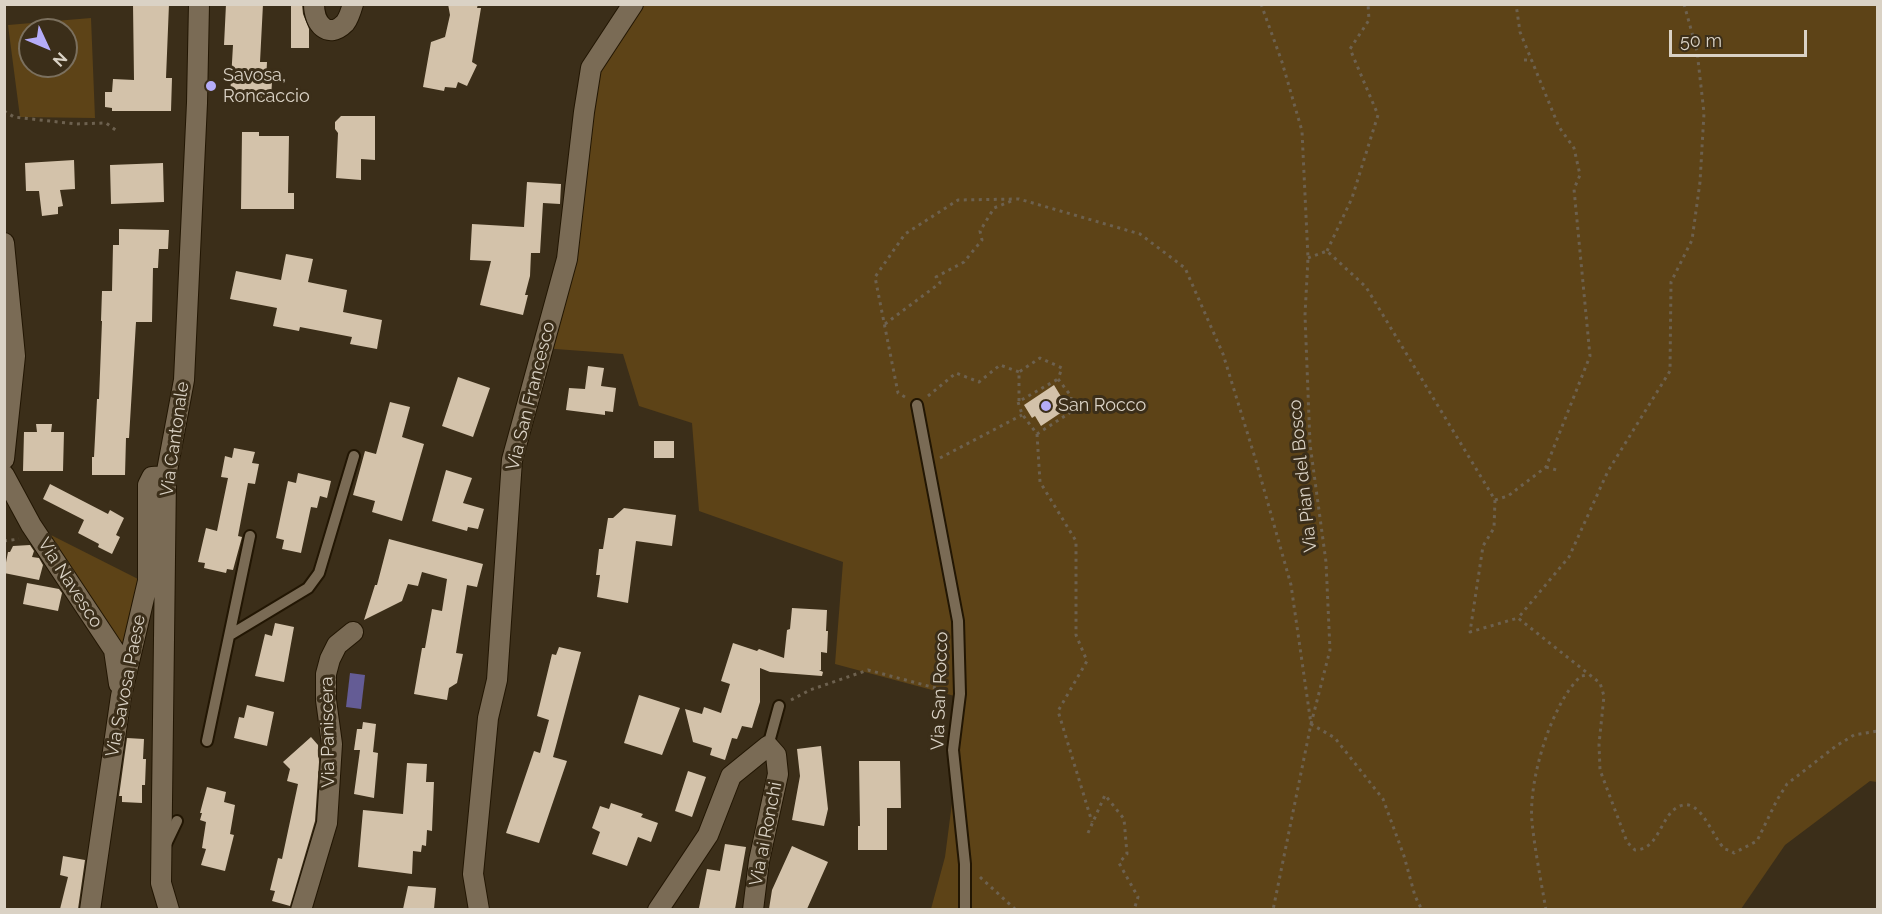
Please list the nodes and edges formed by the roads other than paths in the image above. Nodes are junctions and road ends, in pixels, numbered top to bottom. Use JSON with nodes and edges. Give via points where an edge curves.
{"nodes":[{"id":1,"x":199,"y":4,"type":"edge"},
{"id":2,"x":315,"y":4,"type":"edge"},
{"id":3,"x":353,"y":4,"type":"edge"},
{"id":4,"x":633,"y":4,"type":"edge"},
{"id":5,"x":4,"y":243,"type":"edge"},
{"id":6,"x":917,"y":405,"type":"road end"},
{"id":7,"x":354,"y":456,"type":"dead end"},
{"id":8,"x":4,"y":459,"type":"edge"},
{"id":9,"x":4,"y":475,"type":"edge"},
{"id":10,"x":166,"y":476,"type":"junction"},
{"id":11,"x":250,"y":536,"type":"dead end"},
{"id":12,"x":353,"y":632,"type":"dead end"},
{"id":13,"x":230,"y":635,"type":"junction"},
{"id":14,"x":121,"y":696,"type":"junction"},
{"id":15,"x":779,"y":706,"type":"road end"},
{"id":16,"x":207,"y":741,"type":"dead end"},
{"id":17,"x":768,"y":746,"type":"junction"},
{"id":18,"x":177,"y":821,"type":"dead end"},
{"id":19,"x":162,"y":852,"type":"junction"},
{"id":20,"x":90,"y":909,"type":"edge"},
{"id":21,"x":168,"y":909,"type":"edge"},
{"id":22,"x":301,"y":909,"type":"edge"},
{"id":23,"x":479,"y":909,"type":"edge"},
{"id":24,"x":658,"y":909,"type":"edge"},
{"id":25,"x":753,"y":909,"type":"edge"},
{"id":26,"x":965,"y":909,"type":"edge"}],
"edges":[{"from":1,"to":10,"type":"street","name":"Via Cantonale","via":[[184,380]]},
{"from":2,"to":3,"type":"street","via":[[314,15],[321,27],[329,30],[346,21]]},
{"from":4,"to":23,"type":"street","name":"Via San Francesco","via":[[591,68],[567,260],[512,460],[497,680],[488,718],[473,874]]},
{"from":5,"to":8,"type":"street","via":[[15,356]]},
{"from":6,"to":26,"type":"lane","name":"Via San Rocco","via":[[958,621],[960,694],[953,750],[965,864]]},
{"from":7,"to":13,"type":"lane","via":[[319,573],[308,588]]},
{"from":9,"to":14,"type":"street","name":"Via Navesco","via":[[31,525],[114,650]]},
{"from":10,"to":14,"type":"street","name":"Via Savosa Paese","via":[[152,477],[148,485],[148,581]]},
{"from":10,"to":19,"type":"street","name":"Via Cantonale"},
{"from":11,"to":13,"type":"lane"},
{"from":12,"to":22,"type":"street","name":"Via Paniscèra","via":[[337,645],[326,674],[332,744],[327,823]]},
{"from":13,"to":16,"type":"lane"},
{"from":14,"to":20,"type":"street","name":"Via Savosa Paese"},
{"from":15,"to":17,"type":"lane"},
{"from":17,"to":24,"type":"street","name":"Via ai Ronchi","via":[[731,776],[708,834]]},
{"from":17,"to":25,"type":"street","name":"Via ai Ronchi","via":[[776,755],[778,774]]},
{"from":18,"to":19,"type":"lane"},
{"from":19,"to":21,"type":"street","name":"Via Cantonale","via":[[162,883]]}]}
